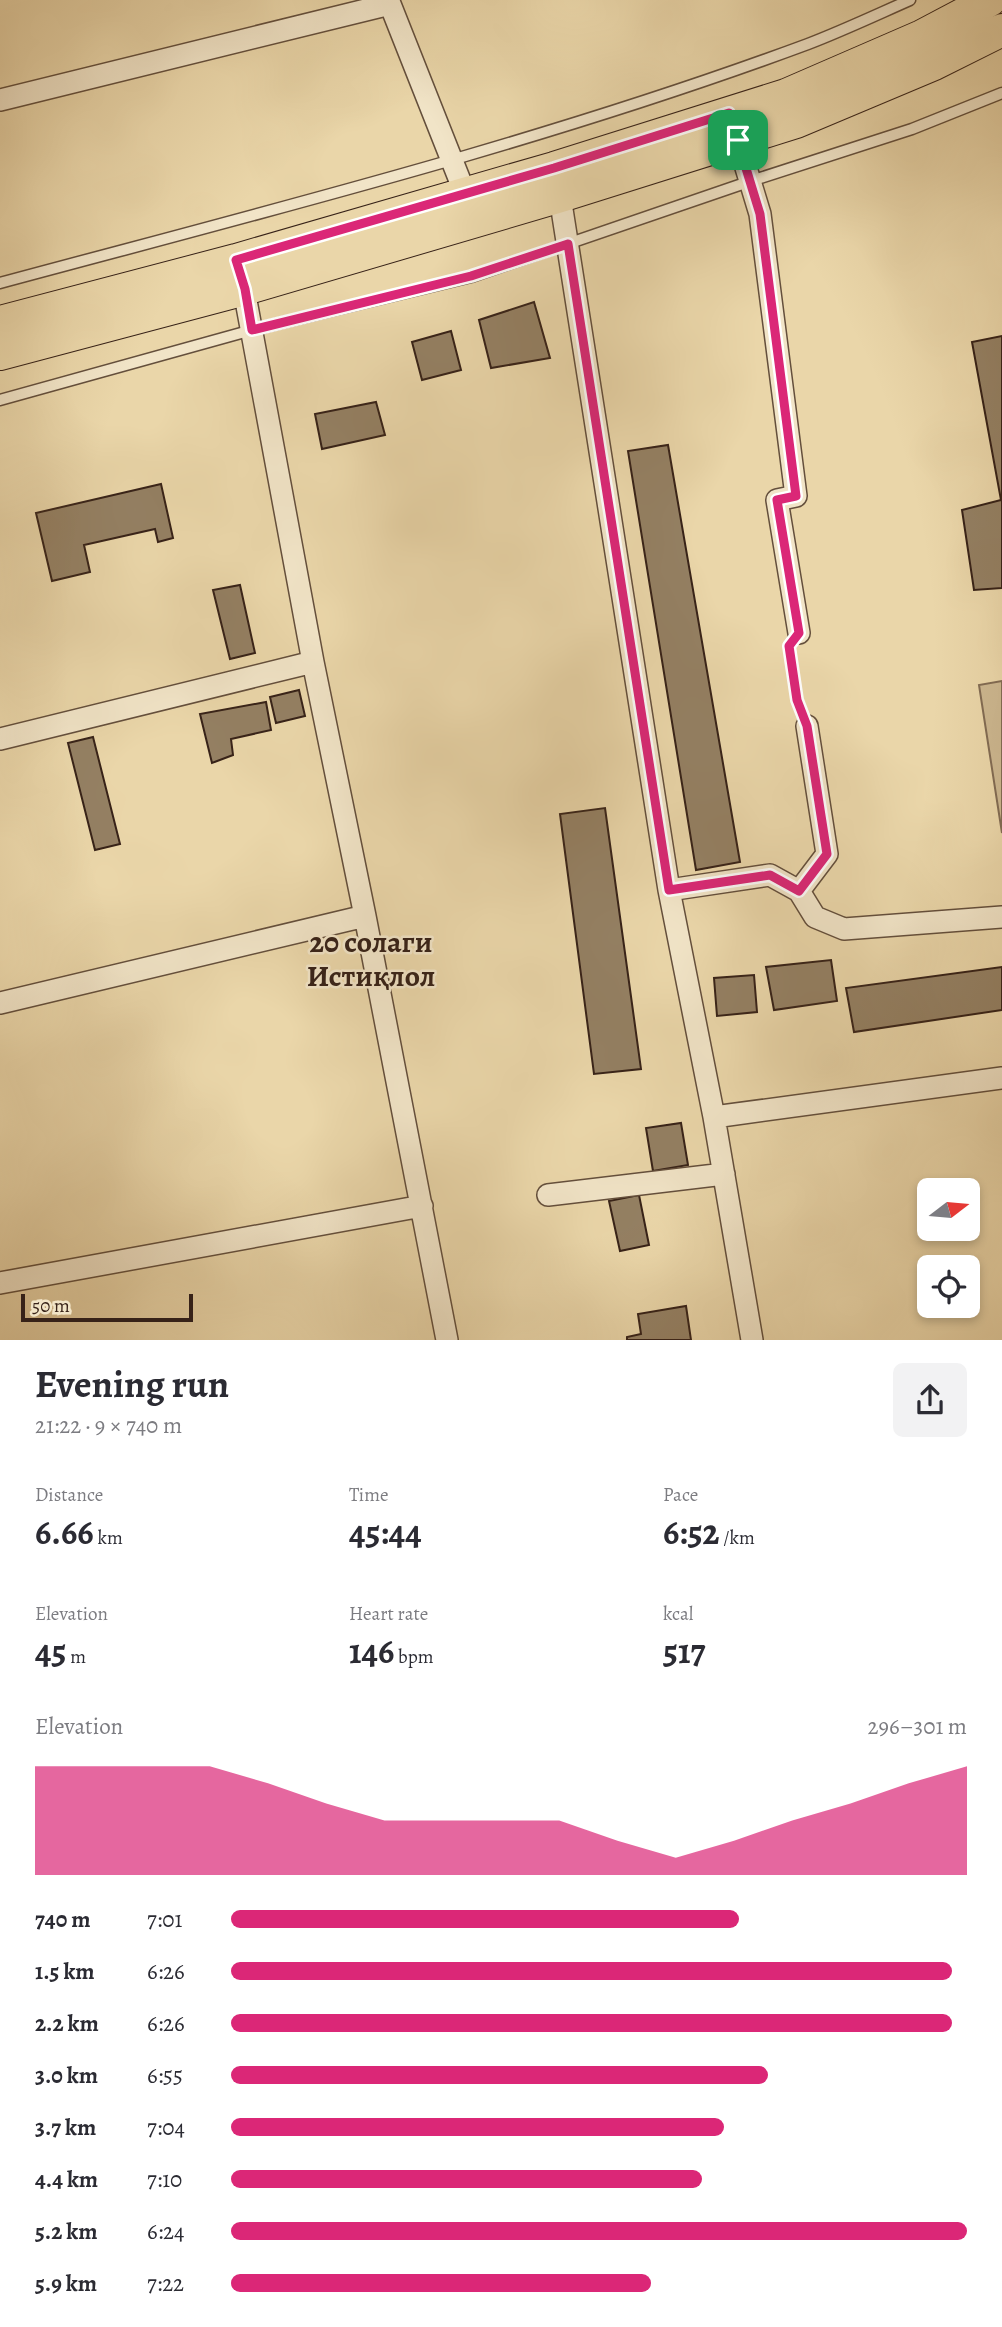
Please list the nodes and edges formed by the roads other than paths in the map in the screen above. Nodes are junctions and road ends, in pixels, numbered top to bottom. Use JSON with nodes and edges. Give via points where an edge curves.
{"nodes":[{"id":1,"x":910,"y":0,"type":"edge"},
{"id":2,"x":990,"y":0,"type":"edge"},
{"id":3,"x":397,"y":2,"type":"edge"},
{"id":4,"x":1002,"y":30,"type":"edge"},
{"id":5,"x":1002,"y":93,"type":"edge"},
{"id":6,"x":0,"y":100,"type":"edge"},
{"id":7,"x":734,"y":126,"type":"junction"},
{"id":8,"x":453,"y":161,"type":"junction"},
{"id":9,"x":751,"y":181,"type":"junction"},
{"id":10,"x":557,"y":182,"type":"junction"},
{"id":11,"x":470,"y":207,"type":"junction"},
{"id":12,"x":568,"y":244,"type":"junction"},
{"id":13,"x":241,"y":275,"type":"junction"},
{"id":14,"x":0,"y":283,"type":"edge"},
{"id":15,"x":0,"y":322,"type":"edge"},
{"id":16,"x":252,"y":330,"type":"junction"},
{"id":17,"x":0,"y":354,"type":"edge"},
{"id":18,"x":0,"y":400,"type":"edge"},
{"id":19,"x":799,"y":633,"type":"road end"},
{"id":20,"x":313,"y":662,"type":"junction"},
{"id":21,"x":807,"y":726,"type":"road end"},
{"id":22,"x":0,"y":739,"type":"edge"},
{"id":23,"x":669,"y":890,"type":"junction"},
{"id":24,"x":799,"y":891,"type":"junction"},
{"id":25,"x":365,"y":916,"type":"junction"},
{"id":26,"x":1002,"y":917,"type":"edge"},
{"id":27,"x":0,"y":1003,"type":"edge"},
{"id":28,"x":1002,"y":1078,"type":"edge"},
{"id":29,"x":714,"y":1116,"type":"junction"},
{"id":30,"x":724,"y":1174,"type":"junction"},
{"id":31,"x":548,"y":1195,"type":"dead end"},
{"id":32,"x":422,"y":1206,"type":"junction"},
{"id":33,"x":0,"y":1283,"type":"edge"},
{"id":34,"x":447,"y":1340,"type":"edge"},
{"id":35,"x":752,"y":1340,"type":"edge"}],
"edges":[{"from":1,"to":8,"type":"lane","via":[[810,43],[706,80]]},
{"from":2,"to":7,"type":"main road","via":[[922,36],[786,95]]},
{"from":3,"to":6,"type":"street"},
{"from":3,"to":8,"type":"street"},
{"from":4,"to":7,"type":"main road","via":[[796,122]]},
{"from":5,"to":9,"type":"lane","via":[[912,129]]},
{"from":7,"to":9,"type":"street"},
{"from":7,"to":10,"type":"main road"},
{"from":8,"to":11,"type":"street"},
{"from":8,"to":14,"type":"lane"},
{"from":9,"to":12,"type":"lane"},
{"from":9,"to":19,"type":"street","via":[[760,214],[796,496],[777,500]]},
{"from":10,"to":11,"type":"main road"},
{"from":10,"to":12,"type":"street"},
{"from":11,"to":13,"type":"main road"},
{"from":12,"to":16,"type":"lane","via":[[471,276]]},
{"from":12,"to":23,"type":"street"},
{"from":13,"to":15,"type":"main road"},
{"from":13,"to":16,"type":"street"},
{"from":13,"to":17,"type":"main road"},
{"from":16,"to":18,"type":"lane"},
{"from":16,"to":20,"type":"street"},
{"from":20,"to":22,"type":"street"},
{"from":20,"to":25,"type":"street"},
{"from":21,"to":24,"type":"street","via":[[827,854]]},
{"from":23,"to":24,"type":"street","via":[[770,875]]},
{"from":23,"to":29,"type":"street"},
{"from":24,"to":26,"type":"street","via":[[815,917],[844,929]]},
{"from":25,"to":27,"type":"street"},
{"from":25,"to":32,"type":"street"},
{"from":28,"to":29,"type":"street"},
{"from":29,"to":30,"type":"street"},
{"from":30,"to":31,"type":"street"},
{"from":30,"to":35,"type":"street"},
{"from":32,"to":33,"type":"street"},
{"from":32,"to":34,"type":"street"}]}
